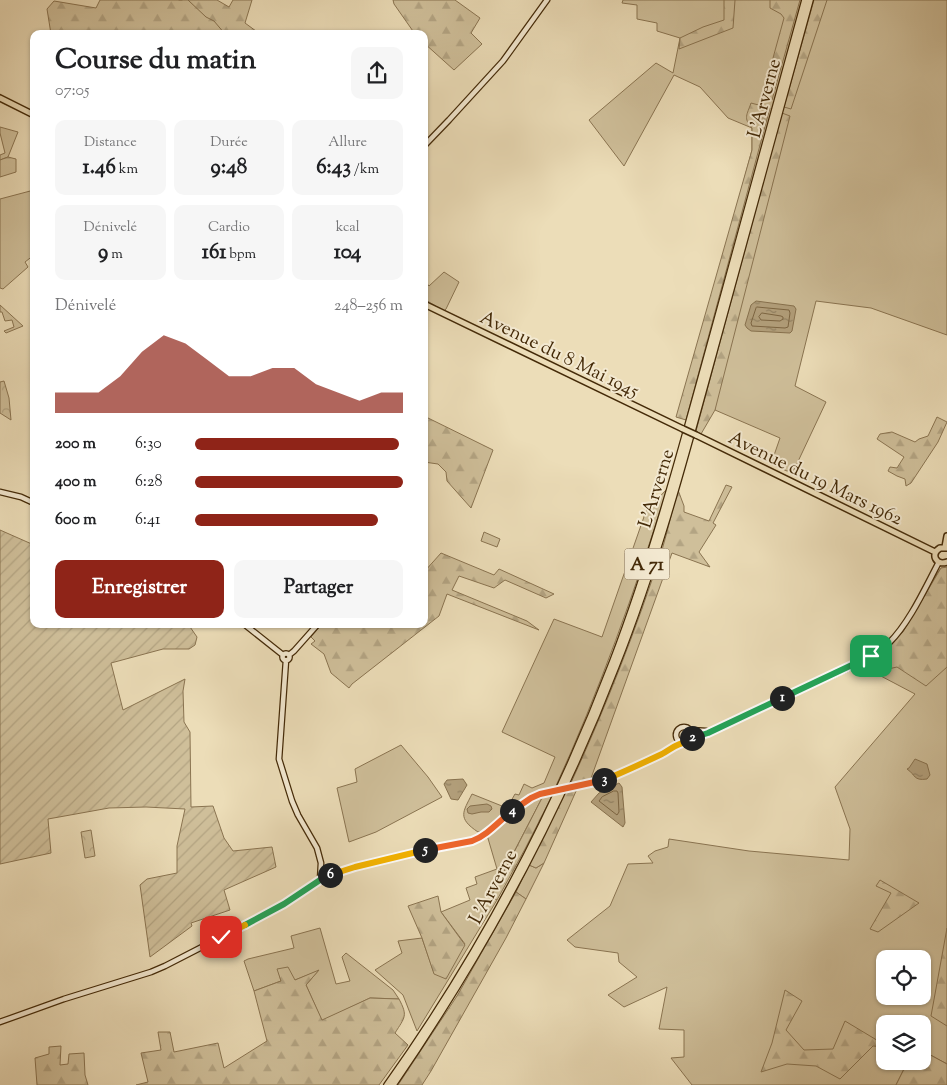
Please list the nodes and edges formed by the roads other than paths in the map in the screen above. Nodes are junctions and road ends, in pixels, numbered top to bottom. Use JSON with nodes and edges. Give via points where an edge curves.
{"nodes":[{"id":1,"x":546,"y":0,"type":"edge"},
{"id":2,"x":805,"y":0,"type":"edge"},
{"id":3,"x":810,"y":0,"type":"edge"},
{"id":4,"x":0,"y":98,"type":"edge"},
{"id":5,"x":30,"y":113,"type":"edge"},
{"id":6,"x":428,"y":142,"type":"edge"},
{"id":7,"x":428,"y":306,"type":"edge"},
{"id":8,"x":683,"y":429,"type":"joint"},
{"id":9,"x":0,"y":492,"type":"edge"},
{"id":10,"x":30,"y":501,"type":"edge"},
{"id":11,"x":947,"y":536,"type":"edge"},
{"id":12,"x":946,"y":548,"type":"edge"},
{"id":13,"x":935,"y":552,"type":"junction"},
{"id":14,"x":939,"y":562,"type":"junction"},
{"id":15,"x":947,"y":562,"type":"edge"},
{"id":16,"x":249,"y":628,"type":"edge"},
{"id":17,"x":314,"y":628,"type":"edge"},
{"id":18,"x":284,"y":658,"type":"junction"},
{"id":19,"x":691,"y":730,"type":"junction"},
{"id":20,"x":713,"y":730,"type":"junction"},
{"id":21,"x":676,"y":736,"type":"junction"},
{"id":22,"x":692,"y":737,"type":"junction"},
{"id":23,"x":682,"y":742,"type":"junction"},
{"id":24,"x":665,"y":752,"type":"junction"},
{"id":25,"x":320,"y":880,"type":"junction"},
{"id":26,"x":0,"y":1022,"type":"edge"},
{"id":27,"x":387,"y":1085,"type":"edge"},
{"id":28,"x":393,"y":1085,"type":"edge"}],
"edges":[{"from":1,"to":6,"type":"street","via":[[503,61]]},
{"from":2,"to":27,"type":"highway","name":"L'Arverne","number":"A 71","via":[[677,468],[640,587],[612,663],[564,777],[511,884],[458,976]]},
{"from":3,"to":28,"type":"highway","name":"L'Arverne","number":"A 71","via":[[658,549],[617,664],[566,785],[516,885],[457,987]]},
{"from":4,"to":5,"type":"main road"},
{"from":7,"to":8,"type":"main road","name":"Avenue du 8 Mai 1945"},
{"from":8,"to":13,"type":"main road","name":"Avenue du 19 Mars 1962","bridge":true},
{"from":9,"to":10,"type":"street"},
{"from":11,"to":12,"type":"main road"},
{"from":12,"to":13,"type":"main road","via":[[938,548]]},
{"from":13,"to":14,"type":"main road"},
{"from":14,"to":15,"type":"main road"},
{"from":14,"to":20,"type":"street","via":[[900,631],[879,652]]},
{"from":16,"to":18,"type":"street"},
{"from":17,"to":18,"type":"street","via":[[289,658]]},
{"from":18,"to":25,"type":"street","via":[[280,759],[292,801],[317,848]]},
{"from":19,"to":20,"type":"street"},
{"from":19,"to":21,"type":"street","via":[[681,727]]},
{"from":19,"to":22,"type":"street"},
{"from":20,"to":22,"type":"street"},
{"from":21,"to":23,"type":"street"},
{"from":21,"to":24,"type":"street"},
{"from":22,"to":23,"type":"street"},
{"from":23,"to":24,"type":"street"},
{"from":24,"to":25,"type":"street","bridge":true,"via":[[615,776],[531,798],[478,839],[355,867]]},
{"from":25,"to":26,"type":"street","via":[[272,911],[152,972]]}]}
